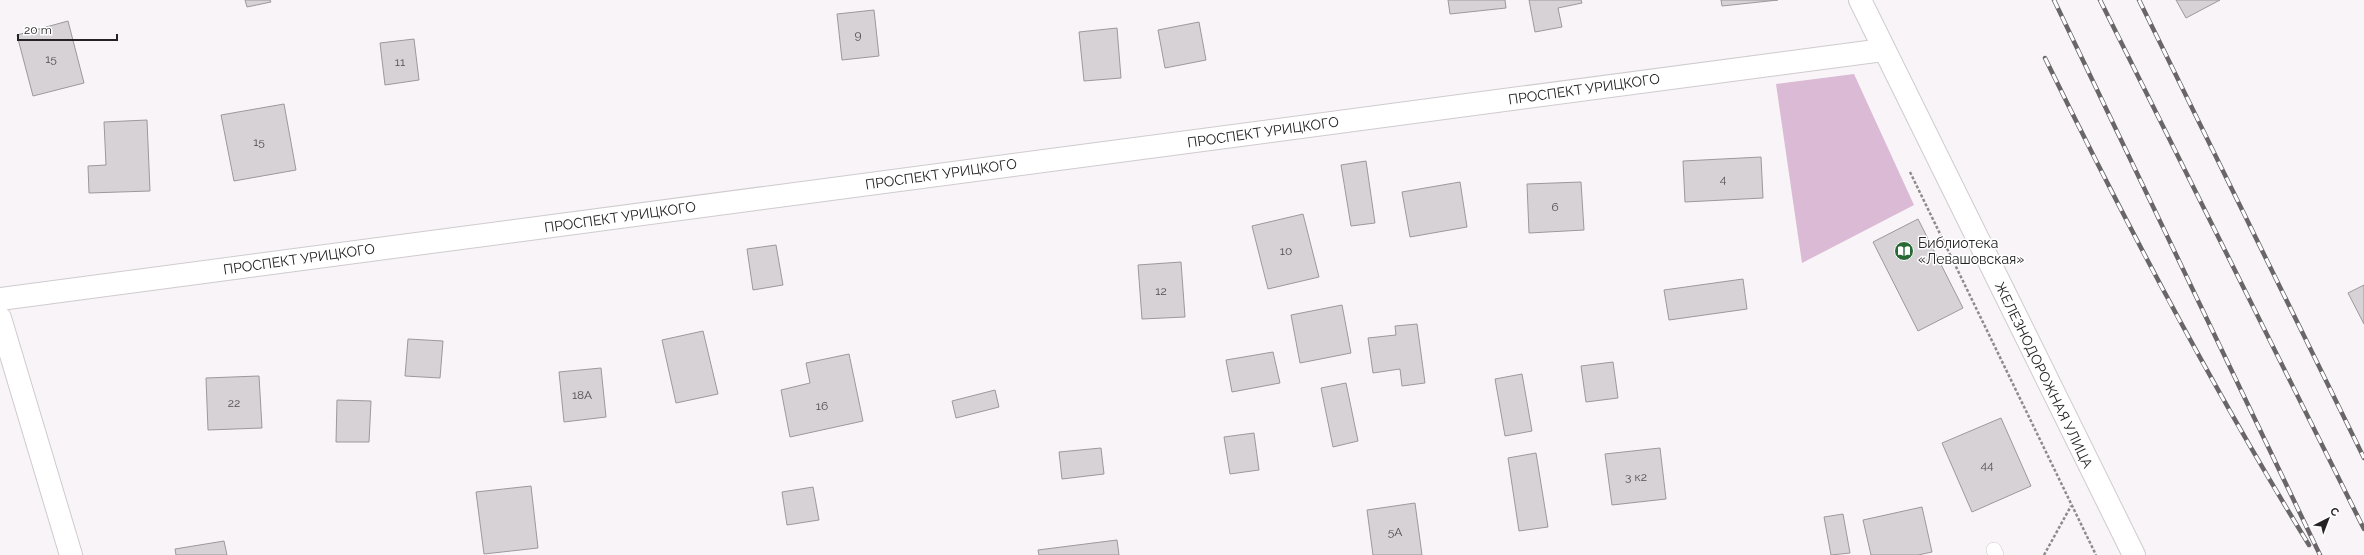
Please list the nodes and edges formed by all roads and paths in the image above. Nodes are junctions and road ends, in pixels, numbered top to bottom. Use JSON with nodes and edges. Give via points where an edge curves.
{"nodes":[{"id":1,"x":1860,"y":0,"type":"edge"},
{"id":2,"x":1883,"y":50,"type":"junction"},
{"id":3,"x":1909,"y":168,"type":"dead end"},
{"id":4,"x":0,"y":299,"type":"edge"},
{"id":5,"x":0,"y":318,"type":"edge"},
{"id":6,"x":2072,"y":506,"type":"junction"},
{"id":7,"x":71,"y":555,"type":"edge"},
{"id":8,"x":2044,"y":555,"type":"edge"},
{"id":9,"x":2096,"y":555,"type":"edge"},
{"id":10,"x":2134,"y":555,"type":"edge"}],
"edges":[{"from":1,"to":2,"type":"street","name":"ЖЕЛЕЗНОДОРОЖНАЯ УЛИЦА"},
{"from":2,"to":4,"type":"street","name":"ПРОСПЕКТ УРИЦКОГО"},
{"from":2,"to":10,"type":"street","name":"ЖЕЛЕЗНОДОРОЖНАЯ УЛИЦА"},
{"from":3,"to":6,"type":"path"},
{"from":5,"to":7,"type":"street"},
{"from":6,"to":8,"type":"path"},
{"from":6,"to":9,"type":"path"}]}
